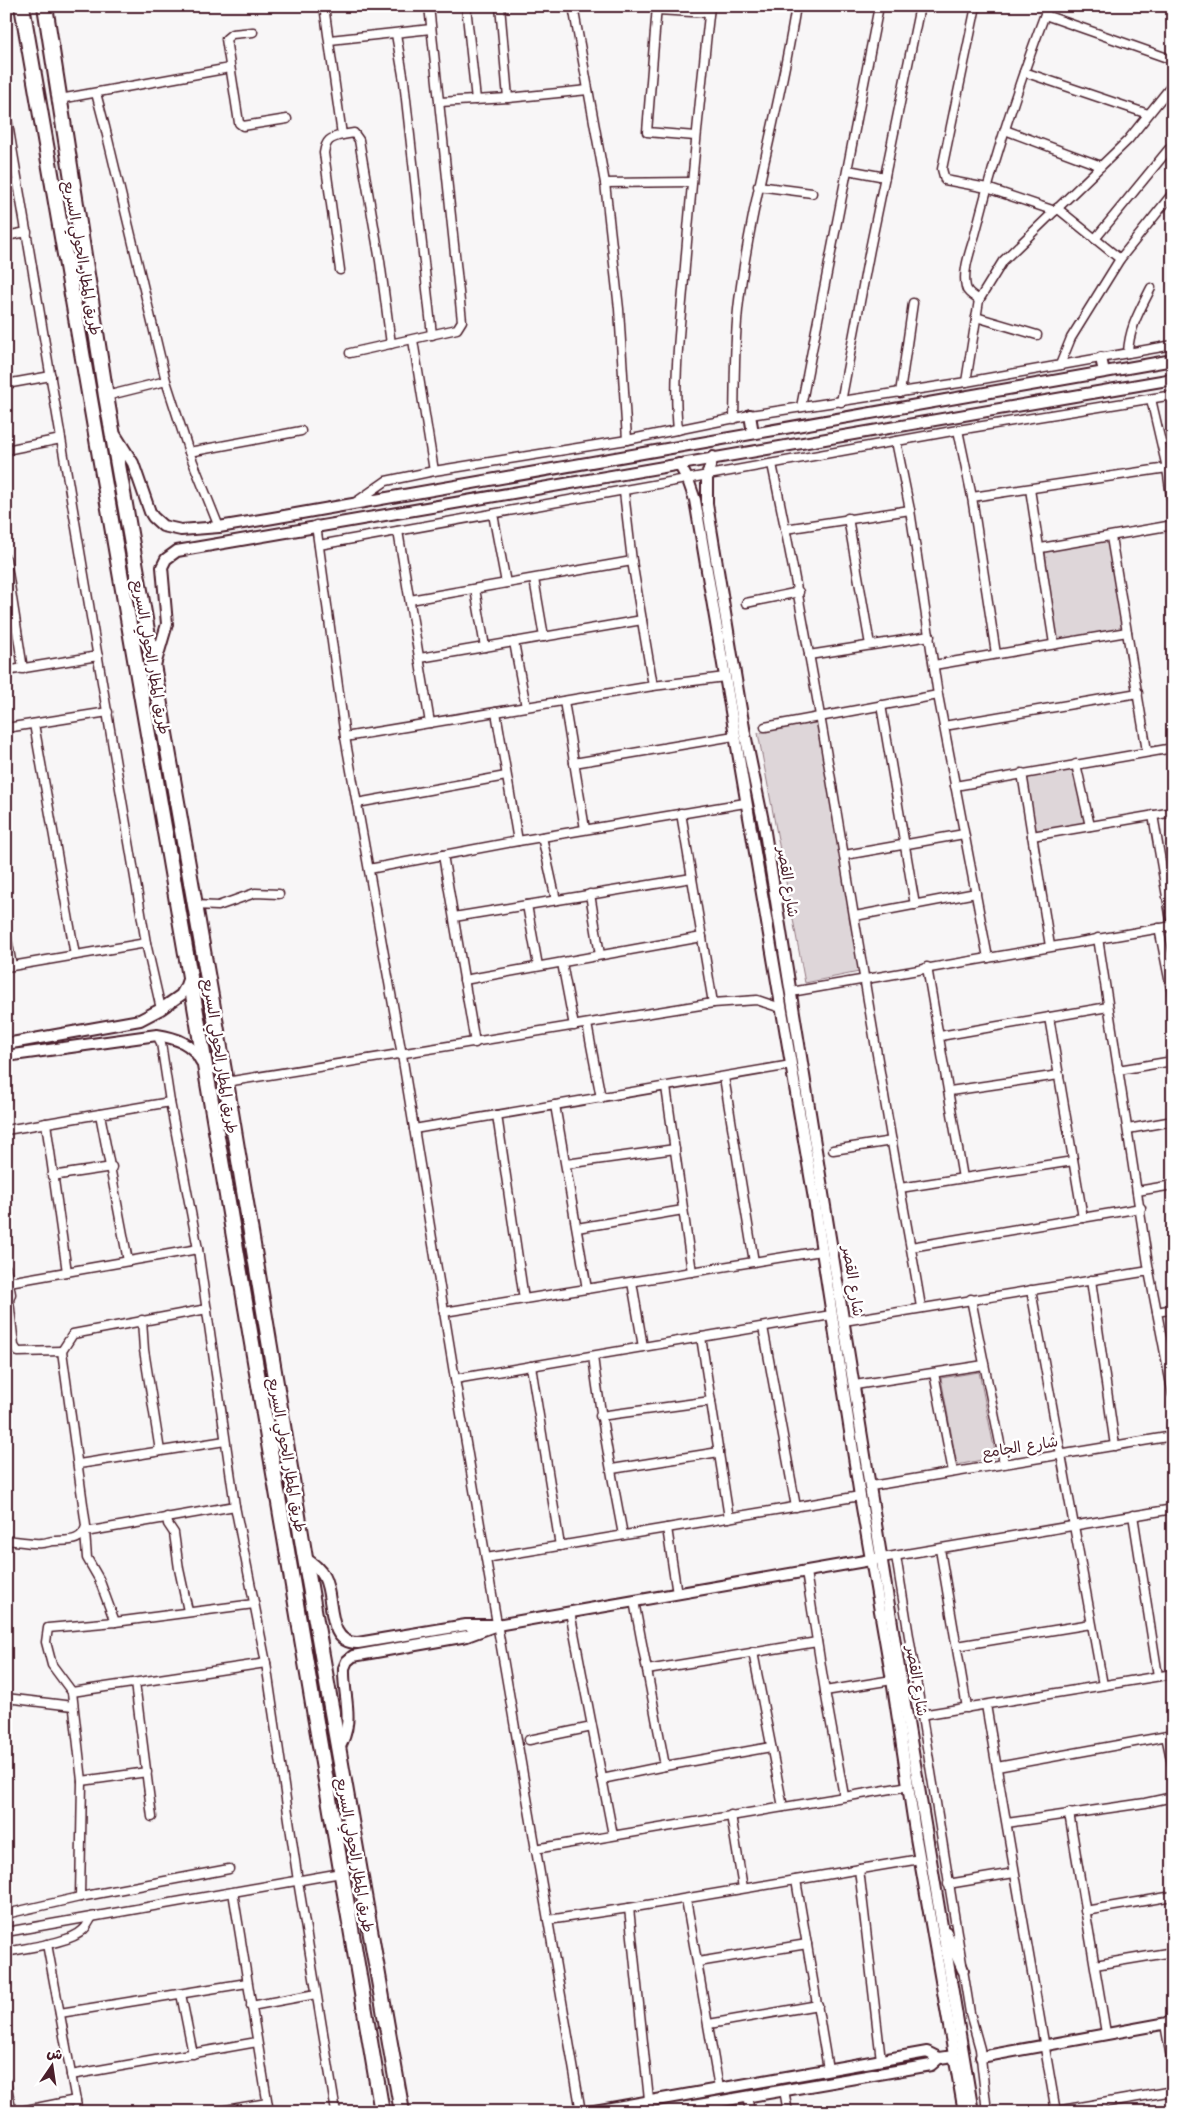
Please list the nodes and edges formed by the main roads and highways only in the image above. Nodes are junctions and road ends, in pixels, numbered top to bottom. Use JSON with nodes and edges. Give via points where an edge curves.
{"nodes":[{"id":1,"x":22,"y":6,"type":"edge"},
{"id":2,"x":44,"y":6,"type":"edge"},
{"id":3,"x":50,"y":35,"type":"junction"},
{"id":4,"x":27,"y":38,"type":"junction"},
{"id":5,"x":57,"y":77,"type":"junction"},
{"id":6,"x":35,"y":81,"type":"junction"},
{"id":7,"x":382,"y":2112,"type":"edge"},
{"id":8,"x":402,"y":2112,"type":"edge"}],
"edges":[{"from":1,"to":4,"type":"highway","name":"طريق المطار الحولي السريع"},
{"from":2,"to":3,"type":"highway","name":"طريق المطار الحولي السريع"},
{"from":3,"to":4,"type":"highway","via":[[39,40]]},
{"from":3,"to":5,"type":"highway","name":"طريق المطار الحولي السريع"},
{"from":4,"to":6,"type":"highway","name":"طريق المطار الحولي السريع"},
{"from":5,"to":6,"type":"highway","via":[[45,75]]},
{"from":5,"to":8,"type":"highway","name":"طريق المطار الحولي السريع","via":[[106,396]]},
{"from":6,"to":7,"type":"highway","name":"طريق المطار الحولي السريع"}]}
